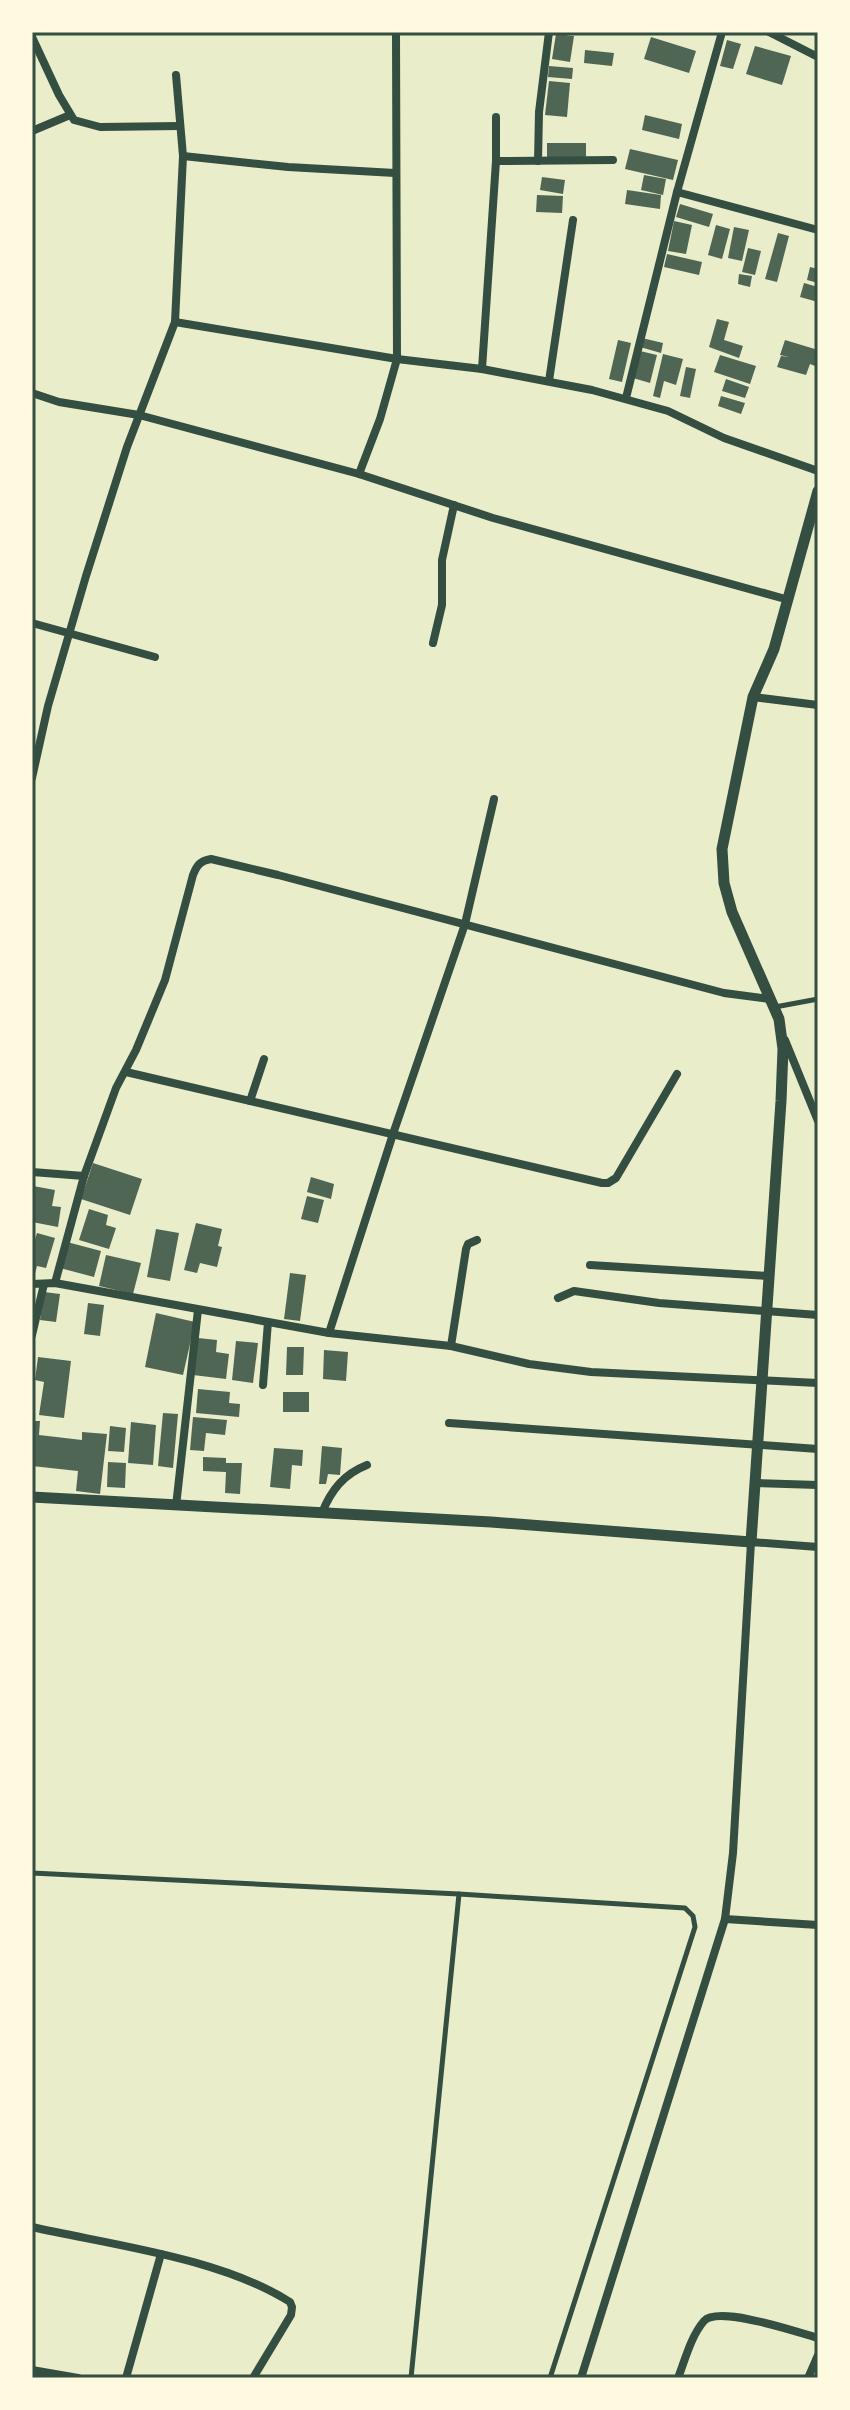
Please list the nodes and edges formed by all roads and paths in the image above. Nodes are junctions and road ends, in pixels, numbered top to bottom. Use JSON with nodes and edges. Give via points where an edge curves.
{"nodes":[{"id":1,"x":396,"y":32,"type":"edge"},
{"id":2,"x":549,"y":32,"type":"edge"},
{"id":3,"x":722,"y":32,"type":"edge"},
{"id":4,"x":769,"y":32,"type":"edge"},
{"id":5,"x":32,"y":37,"type":"edge"},
{"id":6,"x":818,"y":57,"type":"edge"},
{"id":7,"x":176,"y":75,"type":"dead end"},
{"id":8,"x":70,"y":115,"type":"junction"},
{"id":9,"x":496,"y":117,"type":"dead end"},
{"id":10,"x":180,"y":126,"type":"junction"},
{"id":11,"x":32,"y":131,"type":"edge"},
{"id":12,"x":183,"y":156,"type":"junction"},
{"id":13,"x":613,"y":160,"type":"dead end"},
{"id":14,"x":496,"y":161,"type":"junction"},
{"id":15,"x":538,"y":161,"type":"junction"},
{"id":16,"x":395,"y":173,"type":"junction"},
{"id":17,"x":677,"y":192,"type":"junction"},
{"id":18,"x":573,"y":220,"type":"dead end"},
{"id":19,"x":818,"y":230,"type":"edge"},
{"id":20,"x":175,"y":322,"type":"junction"},
{"id":21,"x":397,"y":359,"type":"junction"},
{"id":22,"x":482,"y":369,"type":"junction"},
{"id":23,"x":549,"y":381,"type":"junction"},
{"id":24,"x":32,"y":393,"type":"edge"},
{"id":25,"x":626,"y":398,"type":"junction"},
{"id":26,"x":139,"y":415,"type":"junction"},
{"id":27,"x":818,"y":471,"type":"edge"},
{"id":28,"x":359,"y":474,"type":"junction"},
{"id":29,"x":818,"y":491,"type":"edge"},
{"id":30,"x":454,"y":505,"type":"junction"},
{"id":31,"x":789,"y":600,"type":"junction"},
{"id":32,"x":32,"y":623,"type":"edge"},
{"id":33,"x":71,"y":633,"type":"junction"},
{"id":34,"x":433,"y":643,"type":"dead end"},
{"id":35,"x":155,"y":657,"type":"dead end"},
{"id":36,"x":753,"y":697,"type":"junction"},
{"id":37,"x":818,"y":705,"type":"edge"},
{"id":38,"x":32,"y":778,"type":"edge"},
{"id":39,"x":494,"y":799,"type":"dead end"},
{"id":40,"x":465,"y":924,"type":"junction"},
{"id":41,"x":818,"y":999,"type":"edge"},
{"id":42,"x":772,"y":1003,"type":"junction"},
{"id":43,"x":782,"y":1033,"type":"junction"},
{"id":44,"x":264,"y":1059,"type":"dead end"},
{"id":45,"x":126,"y":1072,"type":"junction"},
{"id":46,"x":677,"y":1074,"type":"dead end"},
{"id":47,"x":250,"y":1101,"type":"junction"},
{"id":48,"x":817,"y":1116,"type":"edge"},
{"id":49,"x":393,"y":1134,"type":"junction"},
{"id":50,"x":32,"y":1172,"type":"edge"},
{"id":51,"x":84,"y":1176,"type":"junction"},
{"id":52,"x":477,"y":1240,"type":"dead end"},
{"id":53,"x":590,"y":1265,"type":"dead end"},
{"id":54,"x":768,"y":1276,"type":"junction"},
{"id":55,"x":55,"y":1283,"type":"junction"},
{"id":56,"x":32,"y":1284,"type":"edge"},
{"id":57,"x":44,"y":1284,"type":"junction"},
{"id":58,"x":558,"y":1298,"type":"dead end"},
{"id":59,"x":198,"y":1310,"type":"junction"},
{"id":60,"x":766,"y":1311,"type":"junction"},
{"id":61,"x":818,"y":1315,"type":"edge"},
{"id":62,"x":268,"y":1322,"type":"junction"},
{"id":63,"x":329,"y":1333,"type":"junction"},
{"id":64,"x":32,"y":1335,"type":"edge"},
{"id":65,"x":451,"y":1346,"type":"junction"},
{"id":66,"x":762,"y":1380,"type":"junction"},
{"id":67,"x":818,"y":1383,"type":"edge"},
{"id":68,"x":263,"y":1385,"type":"dead end"},
{"id":69,"x":449,"y":1423,"type":"dead end"},
{"id":70,"x":758,"y":1446,"type":"junction"},
{"id":71,"x":818,"y":1449,"type":"edge"},
{"id":72,"x":367,"y":1465,"type":"dead end"},
{"id":73,"x":755,"y":1483,"type":"junction"},
{"id":74,"x":818,"y":1485,"type":"edge"},
{"id":75,"x":32,"y":1497,"type":"edge"},
{"id":76,"x":176,"y":1506,"type":"junction"},
{"id":77,"x":322,"y":1513,"type":"junction"},
{"id":78,"x":751,"y":1542,"type":"junction"},
{"id":79,"x":818,"y":1547,"type":"edge"},
{"id":80,"x":32,"y":1873,"type":"edge"},
{"id":81,"x":459,"y":1894,"type":"junction"},
{"id":82,"x":725,"y":1919,"type":"junction"},
{"id":83,"x":818,"y":1925,"type":"edge"},
{"id":84,"x":32,"y":2227,"type":"edge"},
{"id":85,"x":161,"y":2254,"type":"junction"},
{"id":86,"x":818,"y":2338,"type":"edge"},
{"id":87,"x":818,"y":2355,"type":"edge"},
{"id":88,"x":32,"y":2370,"type":"edge"},
{"id":89,"x":78,"y":2378,"type":"edge"},
{"id":90,"x":126,"y":2378,"type":"edge"},
{"id":91,"x":253,"y":2378,"type":"edge"},
{"id":92,"x":411,"y":2378,"type":"edge"},
{"id":93,"x":550,"y":2378,"type":"edge"},
{"id":94,"x":581,"y":2378,"type":"edge"},
{"id":95,"x":678,"y":2378,"type":"edge"},
{"id":96,"x":808,"y":2378,"type":"edge"}],
"edges":[{"from":1,"to":16,"type":"street"},
{"from":2,"to":15,"type":"street"},
{"from":3,"to":17,"type":"street"},
{"from":4,"to":6,"type":"street"},
{"from":5,"to":8,"type":"street"},
{"from":7,"to":10,"type":"street"},
{"from":8,"to":10,"type":"street","via":[[100,127]]},
{"from":8,"to":11,"type":"street"},
{"from":9,"to":14,"type":"street"},
{"from":10,"to":12,"type":"street"},
{"from":12,"to":16,"type":"street"},
{"from":12,"to":20,"type":"street"},
{"from":13,"to":15,"type":"street"},
{"from":14,"to":15,"type":"street"},
{"from":14,"to":22,"type":"street"},
{"from":16,"to":21,"type":"street"},
{"from":17,"to":19,"type":"street"},
{"from":17,"to":25,"type":"street"},
{"from":18,"to":23,"type":"street"},
{"from":20,"to":21,"type":"street"},
{"from":20,"to":26,"type":"street"},
{"from":21,"to":22,"type":"street"},
{"from":21,"to":28,"type":"street"},
{"from":22,"to":23,"type":"street"},
{"from":23,"to":25,"type":"street"},
{"from":24,"to":26,"type":"street"},
{"from":25,"to":27,"type":"street"},
{"from":26,"to":28,"type":"street"},
{"from":26,"to":33,"type":"street"},
{"from":28,"to":30,"type":"street"},
{"from":29,"to":31,"type":"street"},
{"from":30,"to":31,"type":"street"},
{"from":30,"to":34,"type":"street"},
{"from":31,"to":36,"type":"street"},
{"from":32,"to":33,"type":"street"},
{"from":33,"to":35,"type":"street"},
{"from":33,"to":38,"type":"street"},
{"from":36,"to":37,"type":"street"},
{"from":36,"to":42,"type":"street","via":[[722,864],[732,912]]},
{"from":39,"to":40,"type":"street"},
{"from":40,"to":42,"type":"street"},
{"from":40,"to":45,"type":"street","via":[[204,860],[193,875],[165,980]]},
{"from":40,"to":49,"type":"street"},
{"from":41,"to":42,"type":"lane"},
{"from":42,"to":43,"type":"street"},
{"from":43,"to":48,"type":"street"},
{"from":43,"to":54,"type":"street"},
{"from":44,"to":47,"type":"street"},
{"from":45,"to":47,"type":"street"},
{"from":45,"to":51,"type":"street"},
{"from":46,"to":49,"type":"street","via":[[623,1168],[608,1183]]},
{"from":47,"to":49,"type":"street"},
{"from":49,"to":63,"type":"street"},
{"from":50,"to":51,"type":"street"},
{"from":51,"to":55,"type":"street"},
{"from":52,"to":65,"type":"street","via":[[466,1249]]},
{"from":53,"to":54,"type":"street"},
{"from":54,"to":60,"type":"street"},
{"from":55,"to":57,"type":"street"},
{"from":55,"to":59,"type":"street"},
{"from":56,"to":57,"type":"street"},
{"from":57,"to":64,"type":"street"},
{"from":58,"to":60,"type":"street","via":[[574,1291]]},
{"from":59,"to":62,"type":"street"},
{"from":59,"to":76,"type":"street"},
{"from":60,"to":61,"type":"street"},
{"from":60,"to":66,"type":"street"},
{"from":62,"to":63,"type":"street"},
{"from":62,"to":68,"type":"street"},
{"from":63,"to":65,"type":"street"},
{"from":65,"to":66,"type":"street","via":[[591,1372]]},
{"from":66,"to":67,"type":"street"},
{"from":66,"to":70,"type":"street"},
{"from":69,"to":70,"type":"street"},
{"from":70,"to":71,"type":"street"},
{"from":70,"to":73,"type":"street"},
{"from":72,"to":77,"type":"street","via":[[340,1482]]},
{"from":73,"to":74,"type":"street"},
{"from":73,"to":78,"type":"street"},
{"from":75,"to":76,"type":"street"},
{"from":76,"to":77,"type":"street"},
{"from":77,"to":78,"type":"street"},
{"from":78,"to":79,"type":"street"},
{"from":78,"to":82,"type":"street"},
{"from":80,"to":81,"type":"lane"},
{"from":81,"to":92,"type":"lane"},
{"from":81,"to":93,"type":"lane","via":[[685,1908],[693,1916],[695,1927]]},
{"from":82,"to":83,"type":"street"},
{"from":82,"to":94,"type":"street"},
{"from":84,"to":85,"type":"street"},
{"from":85,"to":90,"type":"street"},
{"from":85,"to":91,"type":"street","via":[[221,2271],[290,2302],[291,2315]]},
{"from":86,"to":95,"type":"street","via":[[713,2315],[698,2331]]},
{"from":87,"to":96,"type":"street"},
{"from":88,"to":89,"type":"street"}]}
